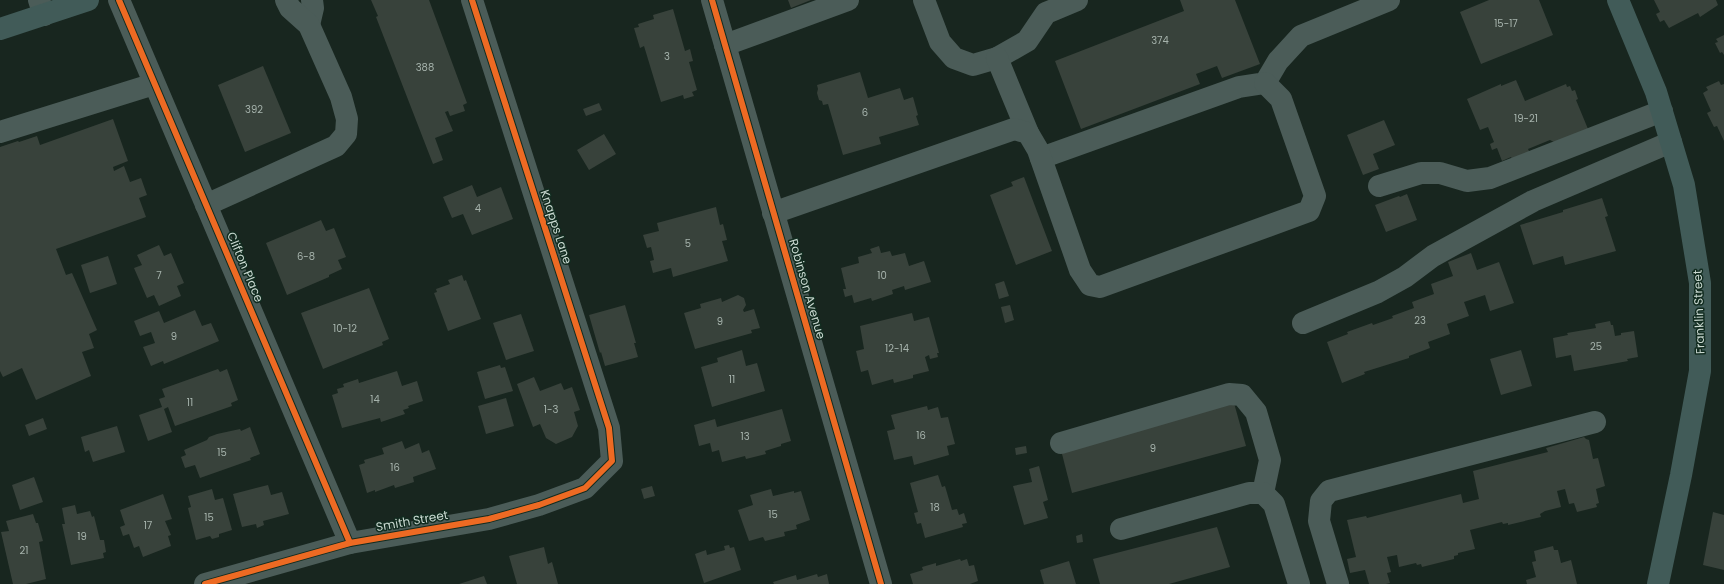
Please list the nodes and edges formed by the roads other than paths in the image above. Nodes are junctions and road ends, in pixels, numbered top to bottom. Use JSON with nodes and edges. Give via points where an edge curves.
{"nodes":[{"id":1,"x":88,"y":0,"type":"edge"},
{"id":2,"x":118,"y":0,"type":"edge"},
{"id":3,"x":286,"y":0,"type":"edge"},
{"id":4,"x":312,"y":0,"type":"edge"},
{"id":5,"x":472,"y":0,"type":"edge"},
{"id":6,"x":712,"y":0,"type":"edge"},
{"id":7,"x":848,"y":0,"type":"edge"},
{"id":8,"x":924,"y":0,"type":"edge"},
{"id":9,"x":1076,"y":0,"type":"edge"},
{"id":10,"x":1618,"y":0,"type":"edge"},
{"id":11,"x":1376,"y":3,"type":"edge"},
{"id":12,"x":41,"y":7,"type":"edge"},
{"id":13,"x":309,"y":25,"type":"junction"},
{"id":14,"x":0,"y":29,"type":"edge"},
{"id":15,"x":725,"y":45,"type":"junction"},
{"id":16,"x":997,"y":58,"type":"junction"},
{"id":17,"x":1265,"y":83,"type":"junction"},
{"id":18,"x":154,"y":84,"type":"junction"},
{"id":19,"x":1662,"y":111,"type":"junction"},
{"id":20,"x":0,"y":132,"type":"edge"},
{"id":21,"x":1028,"y":133,"type":"junction"},
{"id":22,"x":1671,"y":142,"type":"junction"},
{"id":23,"x":1041,"y":158,"type":"junction"},
{"id":24,"x":1379,"y":186,"type":"dead end"},
{"id":25,"x":206,"y":205,"type":"junction"},
{"id":26,"x":773,"y":213,"type":"junction"},
{"id":27,"x":1303,"y":323,"type":"dead end"},
{"id":28,"x":1595,"y":422,"type":"dead end"},
{"id":29,"x":1061,"y":443,"type":"dead end"},
{"id":30,"x":612,"y":461,"type":"joint"},
{"id":31,"x":1264,"y":493,"type":"junction"},
{"id":32,"x":1121,"y":529,"type":"dead end"},
{"id":33,"x":350,"y":543,"type":"junction"},
{"id":34,"x":205,"y":584,"type":"edge"},
{"id":35,"x":882,"y":584,"type":"edge"},
{"id":36,"x":1299,"y":584,"type":"edge"},
{"id":37,"x":1338,"y":584,"type":"edge"},
{"id":38,"x":1658,"y":584,"type":"edge"}],
"edges":[{"from":1,"to":12,"type":"main road"},
{"from":2,"to":18,"type":"street","name":"Clifton Place"},
{"from":3,"to":13,"type":"street","via":[[290,8]]},
{"from":4,"to":13,"type":"street"},
{"from":5,"to":30,"type":"street","name":"Knapps Lane","via":[[609,428]]},
{"from":6,"to":15,"type":"street","name":"Robinson Avenue"},
{"from":7,"to":15,"type":"street"},
{"from":8,"to":16,"type":"street","via":[[940,42],[954,58],[973,65]]},
{"from":9,"to":16,"type":"street","via":[[1046,13],[1027,41]]},
{"from":10,"to":19,"type":"main road","name":"Franklin Street"},
{"from":11,"to":17,"type":"street","via":[[1301,36],[1278,61]]},
{"from":12,"to":14,"type":"main road"},
{"from":13,"to":25,"type":"street","via":[[341,97],[347,119],[346,134],[336,146]]},
{"from":15,"to":26,"type":"street","name":"Robinson Avenue"},
{"from":16,"to":21,"type":"street"},
{"from":17,"to":23,"type":"street","via":[[1239,87]]},
{"from":17,"to":23,"type":"street","via":[[1280,99],[1308,174],[1315,196],[1309,211],[1100,288],[1090,285],[1080,270]]},
{"from":18,"to":20,"type":"street"},
{"from":18,"to":25,"type":"street","name":"Clifton Place"},
{"from":19,"to":22,"type":"main road","name":"Franklin Street"},
{"from":19,"to":24,"type":"street","via":[[1490,178],[1468,181],[1440,173],[1421,173]]},
{"from":21,"to":23,"type":"street"},
{"from":21,"to":26,"type":"street","via":[[1014,129]]},
{"from":22,"to":27,"type":"street","via":[[1533,200],[1433,256],[1405,277],[1378,292]]},
{"from":22,"to":38,"type":"main road","name":"Franklin Street","via":[[1684,185],[1700,283],[1700,371]]},
{"from":25,"to":33,"type":"street","name":"Clifton Place"},
{"from":26,"to":35,"type":"street","name":"Robinson Avenue"},
{"from":28,"to":37,"type":"street","via":[[1329,491],[1321,501],[1319,521]]},
{"from":29,"to":31,"type":"street","via":[[1229,394],[1242,395],[1256,412],[1270,460]]},
{"from":30,"to":33,"type":"street","name":"Smith Street","via":[[585,488],[539,505],[489,519]]},
{"from":31,"to":32,"type":"street","via":[[1249,493]]},
{"from":31,"to":36,"type":"street","via":[[1274,504]]},
{"from":33,"to":34,"type":"street","name":"Smith Street"}]}
